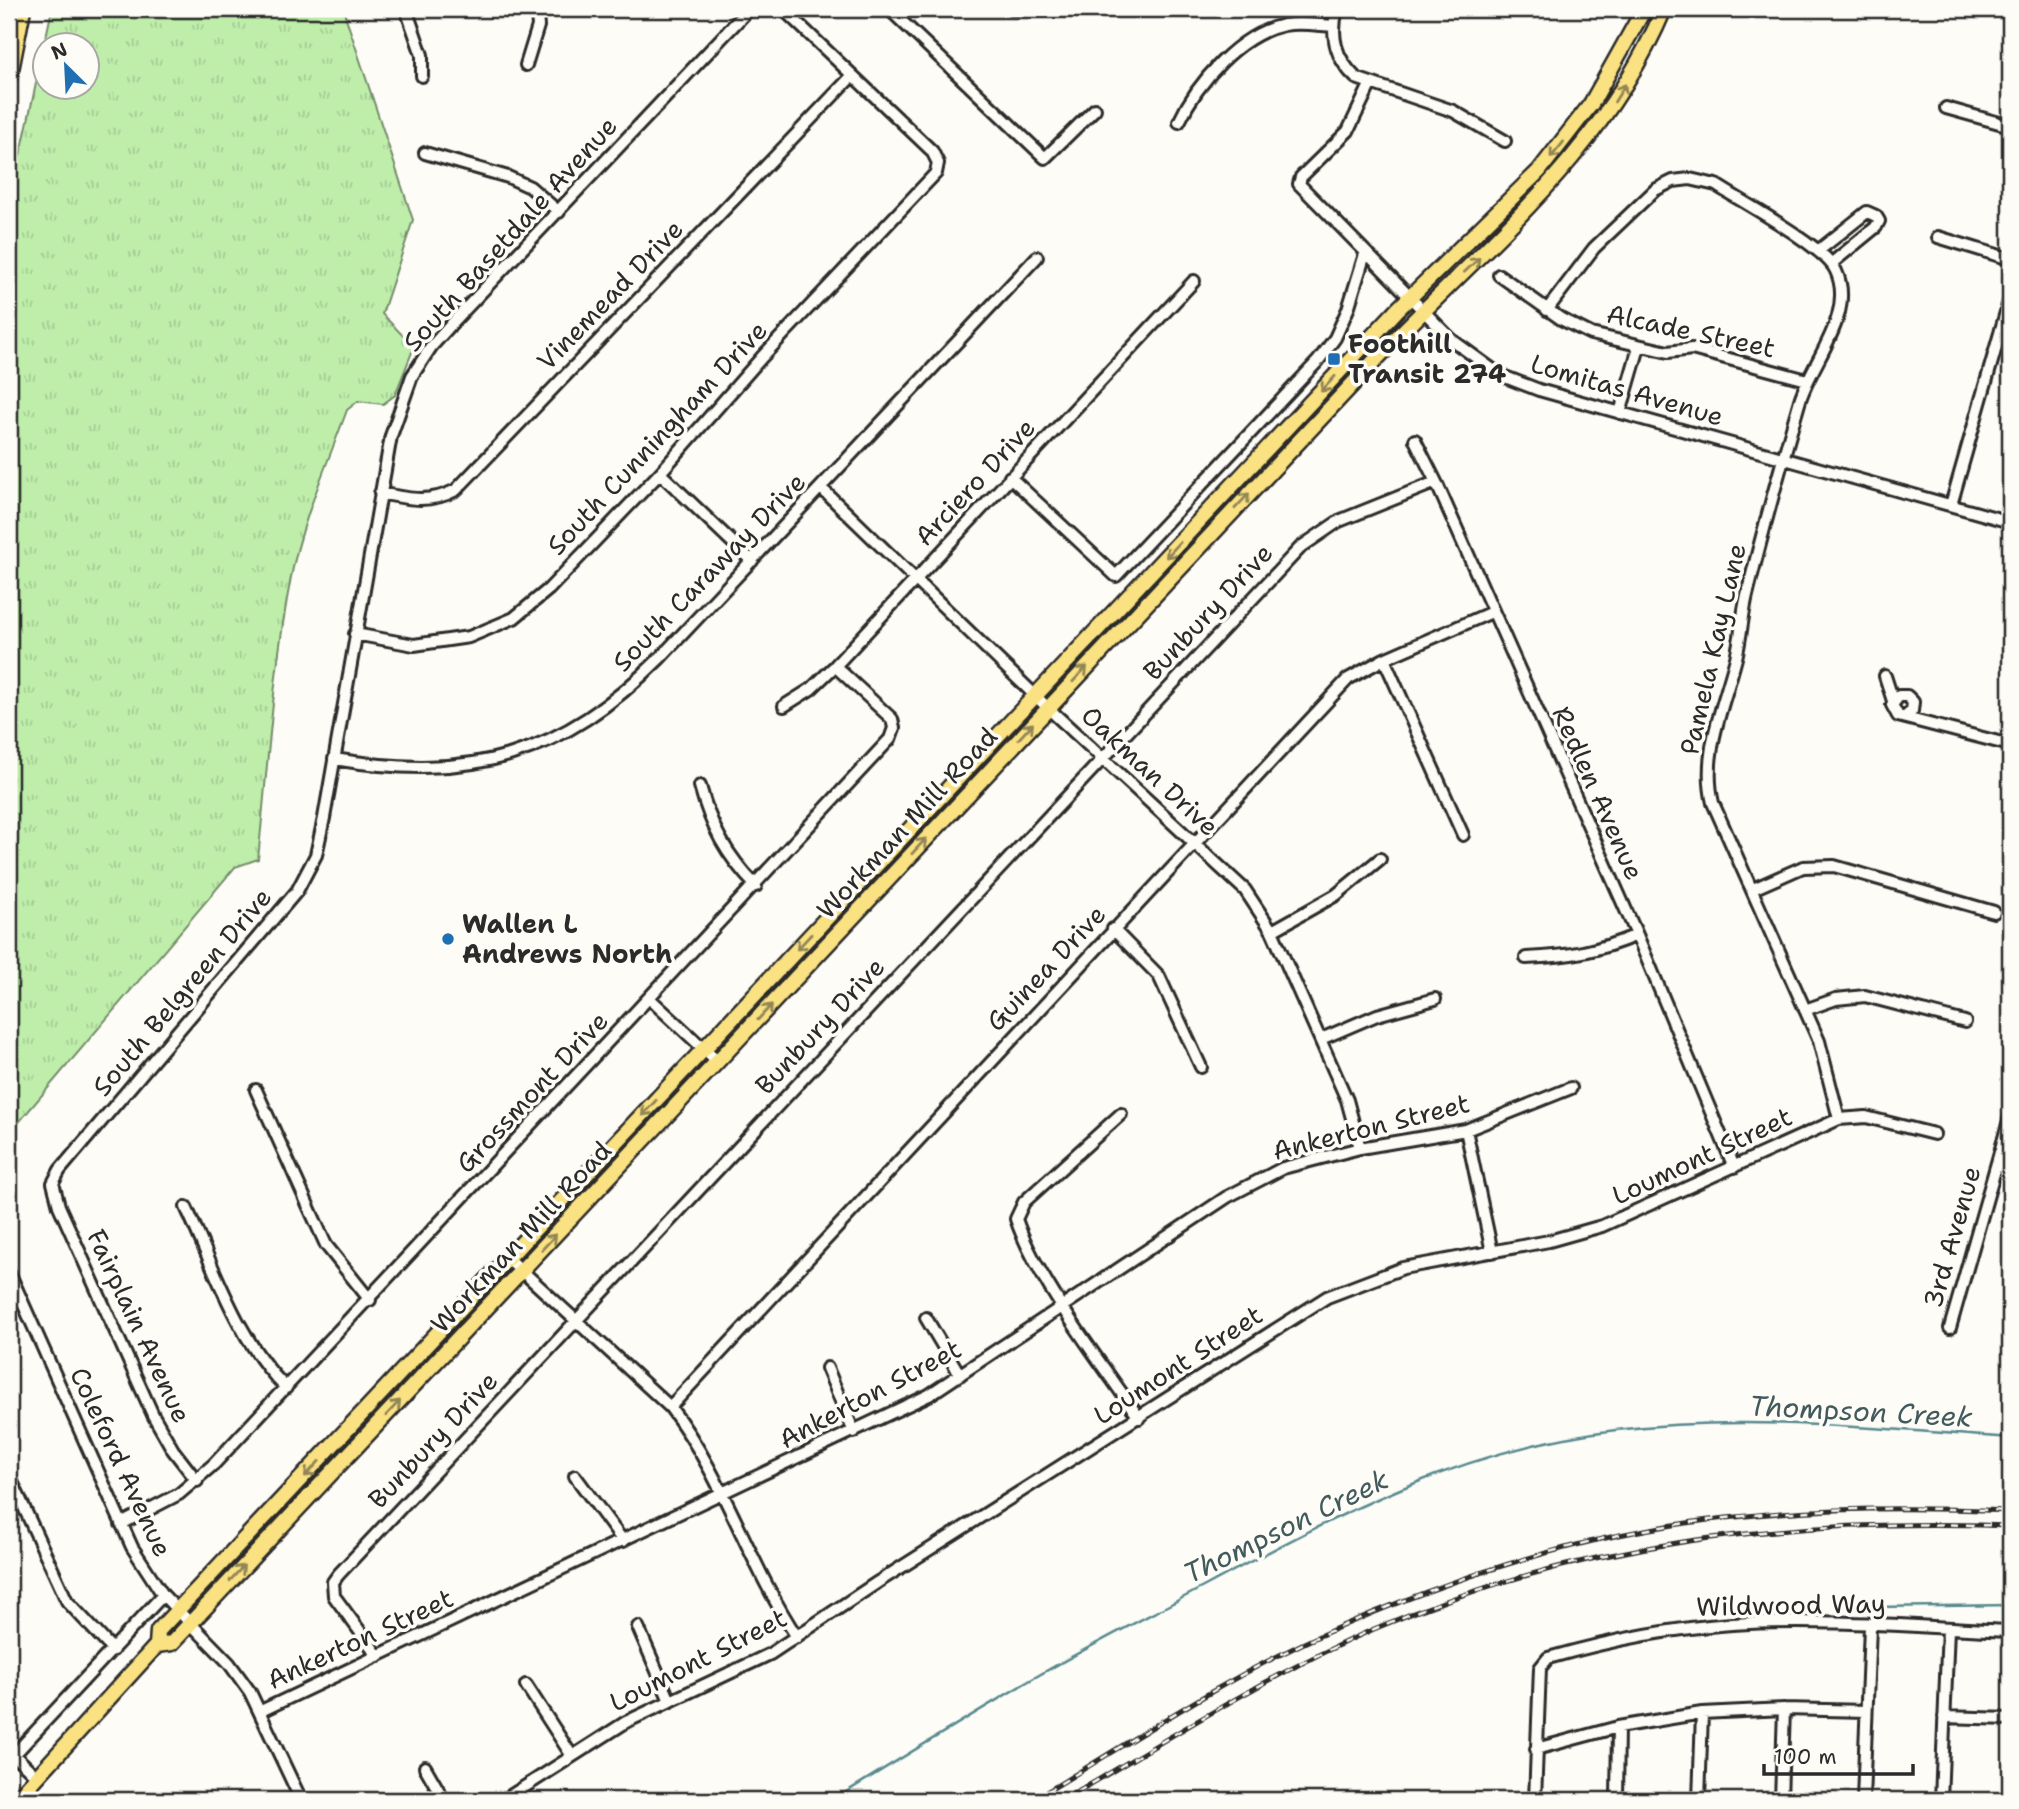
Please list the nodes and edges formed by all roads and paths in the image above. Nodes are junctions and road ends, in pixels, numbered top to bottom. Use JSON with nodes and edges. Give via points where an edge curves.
{"nodes":[{"id":1,"x":12,"y":9,"type":"edge"},
{"id":2,"x":22,"y":9,"type":"edge"},
{"id":3,"x":406,"y":9,"type":"edge"},
{"id":4,"x":526,"y":9,"type":"edge"},
{"id":5,"x":750,"y":9,"type":"edge"},
{"id":6,"x":783,"y":9,"type":"edge"},
{"id":7,"x":890,"y":9,"type":"edge"},
{"id":8,"x":1012,"y":9,"type":"edge"},
{"id":9,"x":1026,"y":9,"type":"edge"},
{"id":10,"x":1338,"y":9,"type":"edge"},
{"id":11,"x":1644,"y":9,"type":"edge"},
{"id":12,"x":1664,"y":9,"type":"edge"},
{"id":13,"x":9,"y":23,"type":"edge"},
{"id":14,"x":1333,"y":26,"type":"junction"},
{"id":15,"x":526,"y":65,"type":"dead end"},
{"id":16,"x":9,"y":75,"type":"edge"},
{"id":17,"x":422,"y":76,"type":"dead end"},
{"id":18,"x":852,"y":76,"type":"junction"},
{"id":19,"x":1370,"y":85,"type":"junction"},
{"id":20,"x":1946,"y":108,"type":"dead end"},
{"id":21,"x":1095,"y":109,"type":"dead end"},
{"id":22,"x":1179,"y":122,"type":"dead end"},
{"id":23,"x":2010,"y":126,"type":"edge"},
{"id":24,"x":1505,"y":141,"type":"dead end"},
{"id":25,"x":425,"y":153,"type":"dead end"},
{"id":26,"x":559,"y":212,"type":"junction"},
{"id":27,"x":1938,"y":237,"type":"dead end"},
{"id":28,"x":1818,"y":251,"type":"junction"},
{"id":29,"x":1365,"y":254,"type":"junction"},
{"id":30,"x":1037,"y":257,"type":"dead end"},
{"id":31,"x":2010,"y":258,"type":"edge"},
{"id":32,"x":1832,"y":263,"type":"junction"},
{"id":33,"x":1499,"y":275,"type":"dead end"},
{"id":34,"x":1194,"y":281,"type":"dead end"},
{"id":35,"x":2010,"y":298,"type":"edge"},
{"id":36,"x":1409,"y":299,"type":"junction"},
{"id":37,"x":1547,"y":310,"type":"junction"},
{"id":38,"x":1422,"y":312,"type":"junction"},
{"id":39,"x":1639,"y":347,"type":"junction"},
{"id":40,"x":1807,"y":380,"type":"junction"},
{"id":41,"x":1620,"y":413,"type":"junction"},
{"id":42,"x":1415,"y":440,"type":"dead end"},
{"id":43,"x":1784,"y":459,"type":"junction"},
{"id":44,"x":660,"y":473,"type":"junction"},
{"id":45,"x":1010,"y":477,"type":"junction"},
{"id":46,"x":1436,"y":482,"type":"junction"},
{"id":47,"x":821,"y":488,"type":"junction"},
{"id":48,"x":380,"y":493,"type":"junction"},
{"id":49,"x":1951,"y":505,"type":"junction"},
{"id":50,"x":2010,"y":522,"type":"edge"},
{"id":51,"x":752,"y":561,"type":"junction"},
{"id":52,"x":917,"y":579,"type":"junction"},
{"id":53,"x":1492,"y":611,"type":"junction"},
{"id":54,"x":355,"y":634,"type":"junction"},
{"id":55,"x":1384,"y":659,"type":"junction"},
{"id":56,"x":835,"y":666,"type":"junction"},
{"id":57,"x":1885,"y":676,"type":"dead end"},
{"id":58,"x":1035,"y":695,"type":"junction"},
{"id":59,"x":1893,"y":701,"type":"junction"},
{"id":60,"x":784,"y":706,"type":"dead end"},
{"id":61,"x":1048,"y":708,"type":"junction"},
{"id":62,"x":1906,"y":716,"type":"junction"},
{"id":63,"x":2010,"y":744,"type":"edge"},
{"id":64,"x":1103,"y":758,"type":"junction"},
{"id":65,"x":334,"y":759,"type":"junction"},
{"id":66,"x":700,"y":786,"type":"dead end"},
{"id":67,"x":324,"y":818,"type":"joint"},
{"id":68,"x":1464,"y":835,"type":"dead end"},
{"id":69,"x":1194,"y":843,"type":"junction"},
{"id":70,"x":1380,"y":859,"type":"dead end"},
{"id":71,"x":756,"y":886,"type":"junction"},
{"id":72,"x":1753,"y":889,"type":"junction"},
{"id":73,"x":1994,"y":912,"type":"dead end"},
{"id":74,"x":1113,"y":929,"type":"junction"},
{"id":75,"x":1272,"y":931,"type":"junction"},
{"id":76,"x":1637,"y":935,"type":"junction"},
{"id":77,"x":1526,"y":958,"type":"dead end"},
{"id":78,"x":649,"y":998,"type":"junction"},
{"id":79,"x":1435,"y":999,"type":"dead end"},
{"id":80,"x":1805,"y":1010,"type":"junction"},
{"id":81,"x":1965,"y":1022,"type":"dead end"},
{"id":82,"x":1321,"y":1040,"type":"junction"},
{"id":83,"x":704,"y":1049,"type":"junction"},
{"id":84,"x":718,"y":1062,"type":"junction"},
{"id":85,"x":1201,"y":1067,"type":"dead end"},
{"id":86,"x":1571,"y":1088,"type":"dead end"},
{"id":87,"x":256,"y":1090,"type":"dead end"},
{"id":88,"x":1121,"y":1114,"type":"dead end"},
{"id":89,"x":2010,"y":1117,"type":"edge"},
{"id":90,"x":1839,"y":1119,"type":"junction"},
{"id":91,"x":1466,"y":1130,"type":"junction"},
{"id":92,"x":1934,"y":1134,"type":"dead end"},
{"id":93,"x":1360,"y":1148,"type":"junction"},
{"id":94,"x":1734,"y":1167,"type":"junction"},
{"id":95,"x":53,"y":1183,"type":"joint"},
{"id":96,"x":186,"y":1207,"type":"dead end"},
{"id":97,"x":1492,"y":1252,"type":"junction"},
{"id":98,"x":509,"y":1258,"type":"junction"},
{"id":99,"x":522,"y":1271,"type":"junction"},
{"id":100,"x":9,"y":1272,"type":"edge"},
{"id":101,"x":370,"y":1300,"type":"junction"},
{"id":102,"x":1064,"y":1306,"type":"junction"},
{"id":103,"x":926,"y":1318,"type":"dead end"},
{"id":104,"x":576,"y":1320,"type":"junction"},
{"id":105,"x":1950,"y":1328,"type":"dead end"},
{"id":106,"x":827,"y":1368,"type":"dead end"},
{"id":107,"x":960,"y":1375,"type":"junction"},
{"id":108,"x":286,"y":1388,"type":"junction"},
{"id":109,"x":670,"y":1407,"type":"junction"},
{"id":110,"x":1139,"y":1418,"type":"junction"},
{"id":111,"x":854,"y":1432,"type":"junction"},
{"id":112,"x":9,"y":1475,"type":"edge"},
{"id":113,"x":575,"y":1476,"type":"dead end"},
{"id":114,"x":197,"y":1481,"type":"junction"},
{"id":115,"x":723,"y":1495,"type":"junction"},
{"id":116,"x":121,"y":1524,"type":"junction"},
{"id":117,"x":624,"y":1541,"type":"junction"},
{"id":118,"x":163,"y":1595,"type":"junction"},
{"id":119,"x":178,"y":1610,"type":"junction"},
{"id":120,"x":190,"y":1623,"type":"junction"},
{"id":121,"x":638,"y":1626,"type":"dead end"},
{"id":122,"x":1870,"y":1626,"type":"junction"},
{"id":123,"x":1948,"y":1629,"type":"junction"},
{"id":124,"x":2010,"y":1631,"type":"edge"},
{"id":125,"x":797,"y":1636,"type":"junction"},
{"id":126,"x":158,"y":1645,"type":"junction"},
{"id":127,"x":113,"y":1650,"type":"junction"},
{"id":128,"x":378,"y":1656,"type":"junction"},
{"id":129,"x":526,"y":1685,"type":"dead end"},
{"id":130,"x":670,"y":1701,"type":"junction"},
{"id":131,"x":1784,"y":1709,"type":"junction"},
{"id":132,"x":261,"y":1711,"type":"junction"},
{"id":133,"x":1866,"y":1712,"type":"junction"},
{"id":134,"x":1702,"y":1713,"type":"junction"},
{"id":135,"x":1944,"y":1717,"type":"junction"},
{"id":136,"x":2010,"y":1720,"type":"edge"},
{"id":137,"x":1618,"y":1727,"type":"junction"},
{"id":138,"x":1536,"y":1749,"type":"junction"},
{"id":139,"x":10,"y":1755,"type":"edge"},
{"id":140,"x":572,"y":1756,"type":"junction"},
{"id":141,"x":425,"y":1767,"type":"dead end"},
{"id":142,"x":37,"y":1777,"type":"junction"},
{"id":143,"x":16,"y":1800,"type":"edge"},
{"id":144,"x":301,"y":1800,"type":"edge"},
{"id":145,"x":444,"y":1800,"type":"edge"},
{"id":146,"x":504,"y":1800,"type":"edge"},
{"id":147,"x":1535,"y":1800,"type":"edge"},
{"id":148,"x":1617,"y":1800,"type":"edge"},
{"id":149,"x":1699,"y":1800,"type":"edge"},
{"id":150,"x":1781,"y":1800,"type":"edge"},
{"id":151,"x":1863,"y":1800,"type":"edge"},
{"id":152,"x":1941,"y":1800,"type":"edge"}],
"edges":[{"from":1,"to":13,"type":"highway"},
{"from":2,"to":16,"type":"highway"},
{"from":3,"to":17,"type":"street","via":[[422,55]]},
{"from":4,"to":15,"type":"street","via":[[537,16],[538,26]]},
{"from":5,"to":26,"type":"street","name":"South Basetdale Avenue"},
{"from":6,"to":18,"type":"street"},
{"from":7,"to":21,"type":"street","via":[[1045,158]]},
{"from":8,"to":9,"type":"street"},
{"from":10,"to":14,"type":"street"},
{"from":11,"to":36,"type":"main road","name":"Workman Mill Road","one_way":true,"via":[[1615,66],[1559,147],[1509,204]]},
{"from":38,"to":12,"type":"main road","name":"Workman Mill Road","one_way":true,"via":[[1568,166],[1632,73]]},
{"from":14,"to":19,"type":"street","via":[[1334,42],[1346,68]]},
{"from":14,"to":22,"type":"street","via":[[1283,25],[1245,43],[1188,101]]},
{"from":18,"to":44,"type":"street","name":"South Cunningham Drive","via":[[932,151],[938,163],[936,173]]},
{"from":18,"to":48,"type":"street","name":"Vinemead Drive","via":[[456,490],[437,500]]},
{"from":19,"to":24,"type":"street","via":[[1453,111]]},
{"from":19,"to":29,"type":"street","name":"Lomitas Avenue","via":[[1348,131],[1299,184]]},
{"from":20,"to":23,"type":"street"},
{"from":25,"to":26,"type":"street","via":[[519,182]]},
{"from":26,"to":48,"type":"street","name":"South Basetdale Avenue","via":[[431,347],[400,404]]},
{"from":27,"to":31,"type":"street"},
{"from":28,"to":32,"type":"street"},
{"from":28,"to":32,"type":"street","via":[[1867,212],[1876,216],[1876,227]]},
{"from":28,"to":37,"type":"street","via":[[1716,185],[1702,180],[1673,181],[1655,190],[1594,248]]},
{"from":29,"to":36,"type":"street","name":"Lomitas Avenue"},
{"from":29,"to":45,"type":"street","via":[[1348,309],[1318,362],[1116,576]]},
{"from":30,"to":47,"type":"street","name":"South Caraway Drive"},
{"from":32,"to":40,"type":"street","name":"Pamela Kay Lane","via":[[1841,285],[1836,318]]},
{"from":33,"to":37,"type":"street","name":"Alcade Street"},
{"from":34,"to":45,"type":"street","name":"Arciero Drive"},
{"from":35,"to":49,"type":"street"},
{"from":36,"to":38,"type":"street","name":"Lomitas Avenue"},
{"from":36,"to":58,"type":"main road","name":"Workman Mill Road","one_way":true},
{"from":37,"to":39,"type":"street","name":"Alcade Street","via":[[1577,328]]},
{"from":38,"to":41,"type":"street","name":"Lomitas Avenue","via":[[1473,358],[1500,375]]},
{"from":61,"to":38,"type":"main road","name":"Workman Mill Road","one_way":true},
{"from":39,"to":40,"type":"street","name":"Alcade Street","via":[[1668,352],[1692,349]]},
{"from":39,"to":41,"type":"street"},
{"from":40,"to":43,"type":"street","name":"Pamela Kay Lane"},
{"from":41,"to":43,"type":"street","name":"Lomitas Avenue"},
{"from":42,"to":46,"type":"street","name":"Redlen Avenue"},
{"from":43,"to":49,"type":"street","name":"Lomitas Avenue"},
{"from":43,"to":72,"type":"street","name":"Pamela Kay Lane","via":[[1709,760],[1713,803]]},
{"from":44,"to":51,"type":"street"},
{"from":44,"to":54,"type":"street","name":"South Cunningham Drive","via":[[549,589],[514,618],[469,637],[414,645]]},
{"from":45,"to":52,"type":"street","name":"Arciero Drive"},
{"from":46,"to":53,"type":"street","name":"Redlen Avenue"},
{"from":46,"to":64,"type":"street","name":"Bunbury Drive","via":[[1339,521],[1301,547]]},
{"from":47,"to":51,"type":"street","name":"South Caraway Drive"},
{"from":47,"to":52,"type":"street","name":"Oakman Drive"},
{"from":48,"to":54,"type":"street","name":"South Basetdale Avenue"},
{"from":49,"to":50,"type":"street","name":"Lomitas Avenue"},
{"from":51,"to":65,"type":"street","name":"South Caraway Drive","via":[[635,684],[594,716],[545,744],[486,762],[448,766],[395,767]]},
{"from":52,"to":56,"type":"street","name":"Arciero Drive"},
{"from":52,"to":58,"type":"street","name":"Oakman Drive"},
{"from":53,"to":55,"type":"street","name":"Guinea Drive"},
{"from":53,"to":76,"type":"street","name":"Redlen Avenue"},
{"from":54,"to":65,"type":"street","name":"South Basetdale Avenue"},
{"from":55,"to":68,"type":"street"},
{"from":55,"to":69,"type":"street","name":"Guinea Drive","via":[[1349,680]]},
{"from":56,"to":60,"type":"street","name":"Arciero Drive"},
{"from":56,"to":71,"type":"street","name":"Grossmont Drive","via":[[892,719],[894,728],[890,739]]},
{"from":57,"to":59,"type":"street"},
{"from":58,"to":61,"type":"street","name":"Oakman Drive"},
{"from":58,"to":83,"type":"main road","name":"Workman Mill Road","one_way":true},
{"from":59,"to":62,"type":"street","via":[[1895,713]]},
{"from":59,"to":62,"type":"street","via":[[1899,696],[1911,699],[1913,706]]},
{"from":61,"to":64,"type":"street","name":"Oakman Drive"},
{"from":84,"to":61,"type":"main road","name":"Workman Mill Road","one_way":true},
{"from":62,"to":63,"type":"street"},
{"from":64,"to":69,"type":"street","name":"Oakman Drive"},
{"from":64,"to":104,"type":"street","name":"Bunbury Drive"},
{"from":65,"to":67,"type":"street","name":"South Basetdale Avenue"},
{"from":66,"to":71,"type":"street","via":[[719,841]]},
{"from":67,"to":95,"type":"street","name":"South Belgreen Drive","via":[[316,855],[297,891]]},
{"from":69,"to":74,"type":"street","name":"Guinea Drive"},
{"from":69,"to":75,"type":"street","name":"Oakman Drive","via":[[1245,890]]},
{"from":70,"to":75,"type":"street","via":[[1336,895]]},
{"from":71,"to":78,"type":"street","name":"Grossmont Drive"},
{"from":72,"to":73,"type":"street","via":[[1803,867],[1834,866]]},
{"from":72,"to":80,"type":"street","name":"Pamela Kay Lane"},
{"from":74,"to":85,"type":"street","via":[[1159,976]]},
{"from":74,"to":109,"type":"street","name":"Guinea Drive"},
{"from":75,"to":82,"type":"street","name":"Oakman Drive"},
{"from":76,"to":77,"type":"street","via":[[1574,956]]},
{"from":76,"to":94,"type":"street","name":"Redlen Avenue"},
{"from":78,"to":83,"type":"street"},
{"from":78,"to":101,"type":"street","name":"Grossmont Drive"},
{"from":79,"to":82,"type":"street","via":[[1377,1015]]},
{"from":80,"to":81,"type":"street","via":[[1836,999],[1865,996]]},
{"from":80,"to":90,"type":"street","name":"Pamela Kay Lane","via":[[1828,1068]]},
{"from":82,"to":93,"type":"street","name":"Oakman Drive"},
{"from":83,"to":84,"type":"street"},
{"from":83,"to":98,"type":"main road","name":"Workman Mill Road","one_way":true},
{"from":99,"to":84,"type":"main road","name":"Workman Mill Road","one_way":true},
{"from":86,"to":91,"type":"street","name":"Ankerton Street"},
{"from":87,"to":101,"type":"street","via":[[326,1245]]},
{"from":88,"to":102,"type":"street","via":[[1024,1202],[1017,1219],[1023,1239]]},
{"from":89,"to":105,"type":"street","name":"3rd Avenue"},
{"from":90,"to":92,"type":"street","name":"Loumont Street","via":[[1866,1118]]},
{"from":90,"to":94,"type":"street","name":"Loumont Street"},
{"from":91,"to":93,"type":"street","name":"Ankerton Street"},
{"from":91,"to":97,"type":"street"},
{"from":93,"to":102,"type":"street","name":"Ankerton Street","via":[[1283,1168],[1227,1197]]},
{"from":94,"to":97,"type":"street","name":"Loumont Street","via":[[1602,1226]]},
{"from":95,"to":114,"type":"street","name":"Fairplain Avenue","via":[[59,1206],[153,1415]]},
{"from":96,"to":108,"type":"street","via":[[245,1335]]},
{"from":97,"to":110,"type":"street","name":"Loumont Street","via":[[1403,1268],[1327,1297]]},
{"from":98,"to":99,"type":"street"},
{"from":98,"to":119,"type":"main road","name":"Workman Mill Road","one_way":true},
{"from":99,"to":104,"type":"street"},
{"from":120,"to":99,"type":"main road","name":"Workman Mill Road","one_way":true},
{"from":100,"to":116,"type":"street","name":"Coleford Avenue"},
{"from":101,"to":108,"type":"street","name":"Grossmont Drive"},
{"from":102,"to":107,"type":"street","name":"Ankerton Street"},
{"from":102,"to":110,"type":"street"},
{"from":103,"to":107,"type":"street"},
{"from":104,"to":109,"type":"street"},
{"from":104,"to":128,"type":"street","name":"Bunbury Drive","via":[[332,1582],[334,1596]]},
{"from":106,"to":111,"type":"street"},
{"from":107,"to":111,"type":"street","name":"Ankerton Street"},
{"from":108,"to":114,"type":"street","name":"Grossmont Drive"},
{"from":109,"to":115,"type":"street","via":[[705,1458]]},
{"from":110,"to":125,"type":"street","name":"Loumont Street"},
{"from":111,"to":115,"type":"street","name":"Ankerton Street"},
{"from":112,"to":127,"type":"street","via":[[67,1601]]},
{"from":113,"to":117,"type":"street"},
{"from":114,"to":116,"type":"street","name":"Grossmont Drive"},
{"from":115,"to":117,"type":"street","name":"Ankerton Street"},
{"from":115,"to":125,"type":"street","via":[[766,1587]]},
{"from":116,"to":118,"type":"street","name":"Coleford Avenue"},
{"from":117,"to":128,"type":"street","name":"Ankerton Street"},
{"from":118,"to":119,"type":"street","name":"Coleford Avenue"},
{"from":118,"to":127,"type":"street"},
{"from":119,"to":120,"type":"street","name":"Coleford Avenue"},
{"from":119,"to":126,"type":"main road","name":"Workman Mill Road","via":[[158,1631]]},
{"from":120,"to":126,"type":"main road","name":"Workman Mill Road","via":[[172,1643]]},
{"from":120,"to":132,"type":"street","name":"Coleford Avenue","via":[[229,1663]]},
{"from":121,"to":130,"type":"street"},
{"from":122,"to":123,"type":"street","name":"Wildwood Way"},
{"from":122,"to":133,"type":"street"},
{"from":122,"to":138,"type":"street","name":"Wildwood Way","via":[[1732,1624],[1654,1633],[1548,1658],[1540,1668]]},
{"from":123,"to":124,"type":"street","name":"Wildwood Way"},
{"from":123,"to":135,"type":"street"},
{"from":125,"to":130,"type":"street","name":"Loumont Street","via":[[745,1668]]},
{"from":126,"to":142,"type":"main road","name":"Workman Mill Road"},
{"from":127,"to":139,"type":"street"},
{"from":128,"to":132,"type":"street","name":"Ankerton Street"},
{"from":129,"to":140,"type":"street"},
{"from":130,"to":140,"type":"street","name":"Loumont Street"},
{"from":131,"to":133,"type":"street"},
{"from":131,"to":134,"type":"street"},
{"from":131,"to":150,"type":"street"},
{"from":132,"to":144,"type":"street","name":"Coleford Avenue"},
{"from":133,"to":151,"type":"street"},
{"from":134,"to":137,"type":"street"},
{"from":134,"to":149,"type":"street"},
{"from":135,"to":136,"type":"street"},
{"from":135,"to":152,"type":"street"},
{"from":137,"to":138,"type":"street"},
{"from":137,"to":148,"type":"street"},
{"from":138,"to":147,"type":"street"},
{"from":139,"to":142,"type":"street"},
{"from":140,"to":146,"type":"street","name":"Loumont Street"},
{"from":141,"to":145,"type":"street"},
{"from":142,"to":143,"type":"main road","name":"Workman Mill Road"}]}
